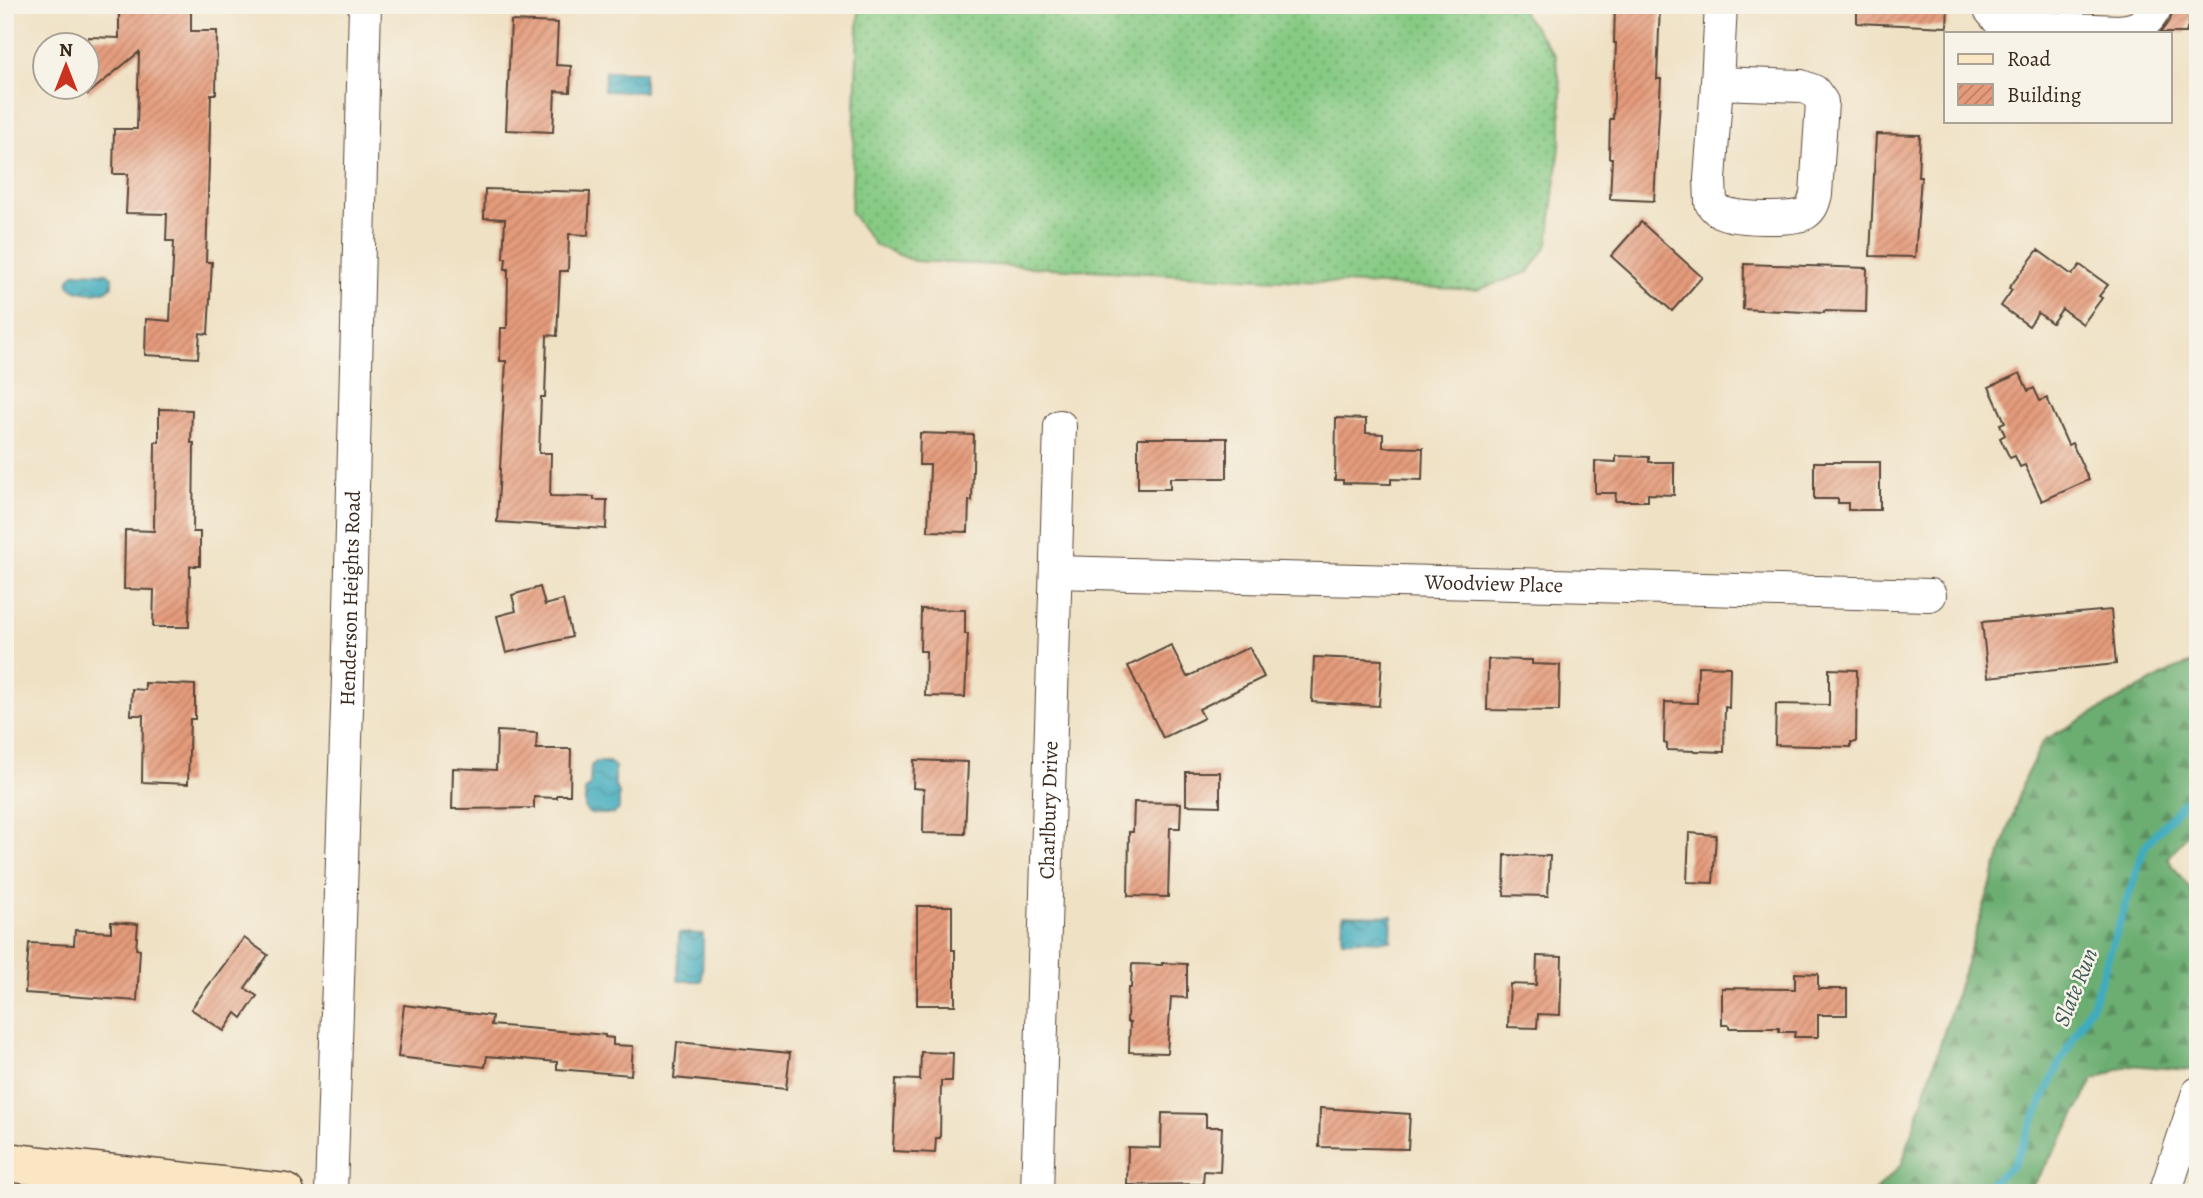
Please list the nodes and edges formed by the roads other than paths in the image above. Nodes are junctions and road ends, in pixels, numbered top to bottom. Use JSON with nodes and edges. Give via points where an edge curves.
{"nodes":[{"id":1,"x":365,"y":5,"type":"edge"},
{"id":2,"x":1721,"y":5,"type":"edge"},
{"id":3,"x":1988,"y":5,"type":"edge"},
{"id":4,"x":2157,"y":5,"type":"edge"},
{"id":5,"x":1717,"y":83,"type":"junction"},
{"id":6,"x":1060,"y":426,"type":"dead end"},
{"id":7,"x":1056,"y":572,"type":"junction"},
{"id":8,"x":1930,"y":595,"type":"dead end"},
{"id":9,"x":2198,"y":1093,"type":"edge"},
{"id":10,"x":5,"y":1162,"type":"edge"},
{"id":11,"x":285,"y":1193,"type":"edge"},
{"id":12,"x":331,"y":1193,"type":"edge"},
{"id":13,"x":1037,"y":1193,"type":"edge"},
{"id":14,"x":2165,"y":1193,"type":"edge"}],
"edges":[{"from":1,"to":12,"type":"street","name":"Henderson Heights Road"},
{"from":2,"to":5,"type":"street"},
{"from":3,"to":4,"type":"street","via":[[2004,26],[2118,32],[2148,22]]},
{"from":5,"to":5,"type":"street","via":[[1711,204],[1731,215],[1793,218],[1805,214],[1816,194],[1822,102],[1814,91],[1801,86]]},
{"from":6,"to":7,"type":"street","name":"Charlbury Drive"},
{"from":7,"to":8,"type":"street","name":"Woodview Place"},
{"from":7,"to":13,"type":"street","name":"Charlbury Drive"},
{"from":9,"to":14,"type":"street"},
{"from":10,"to":11,"type":"main road"}]}
